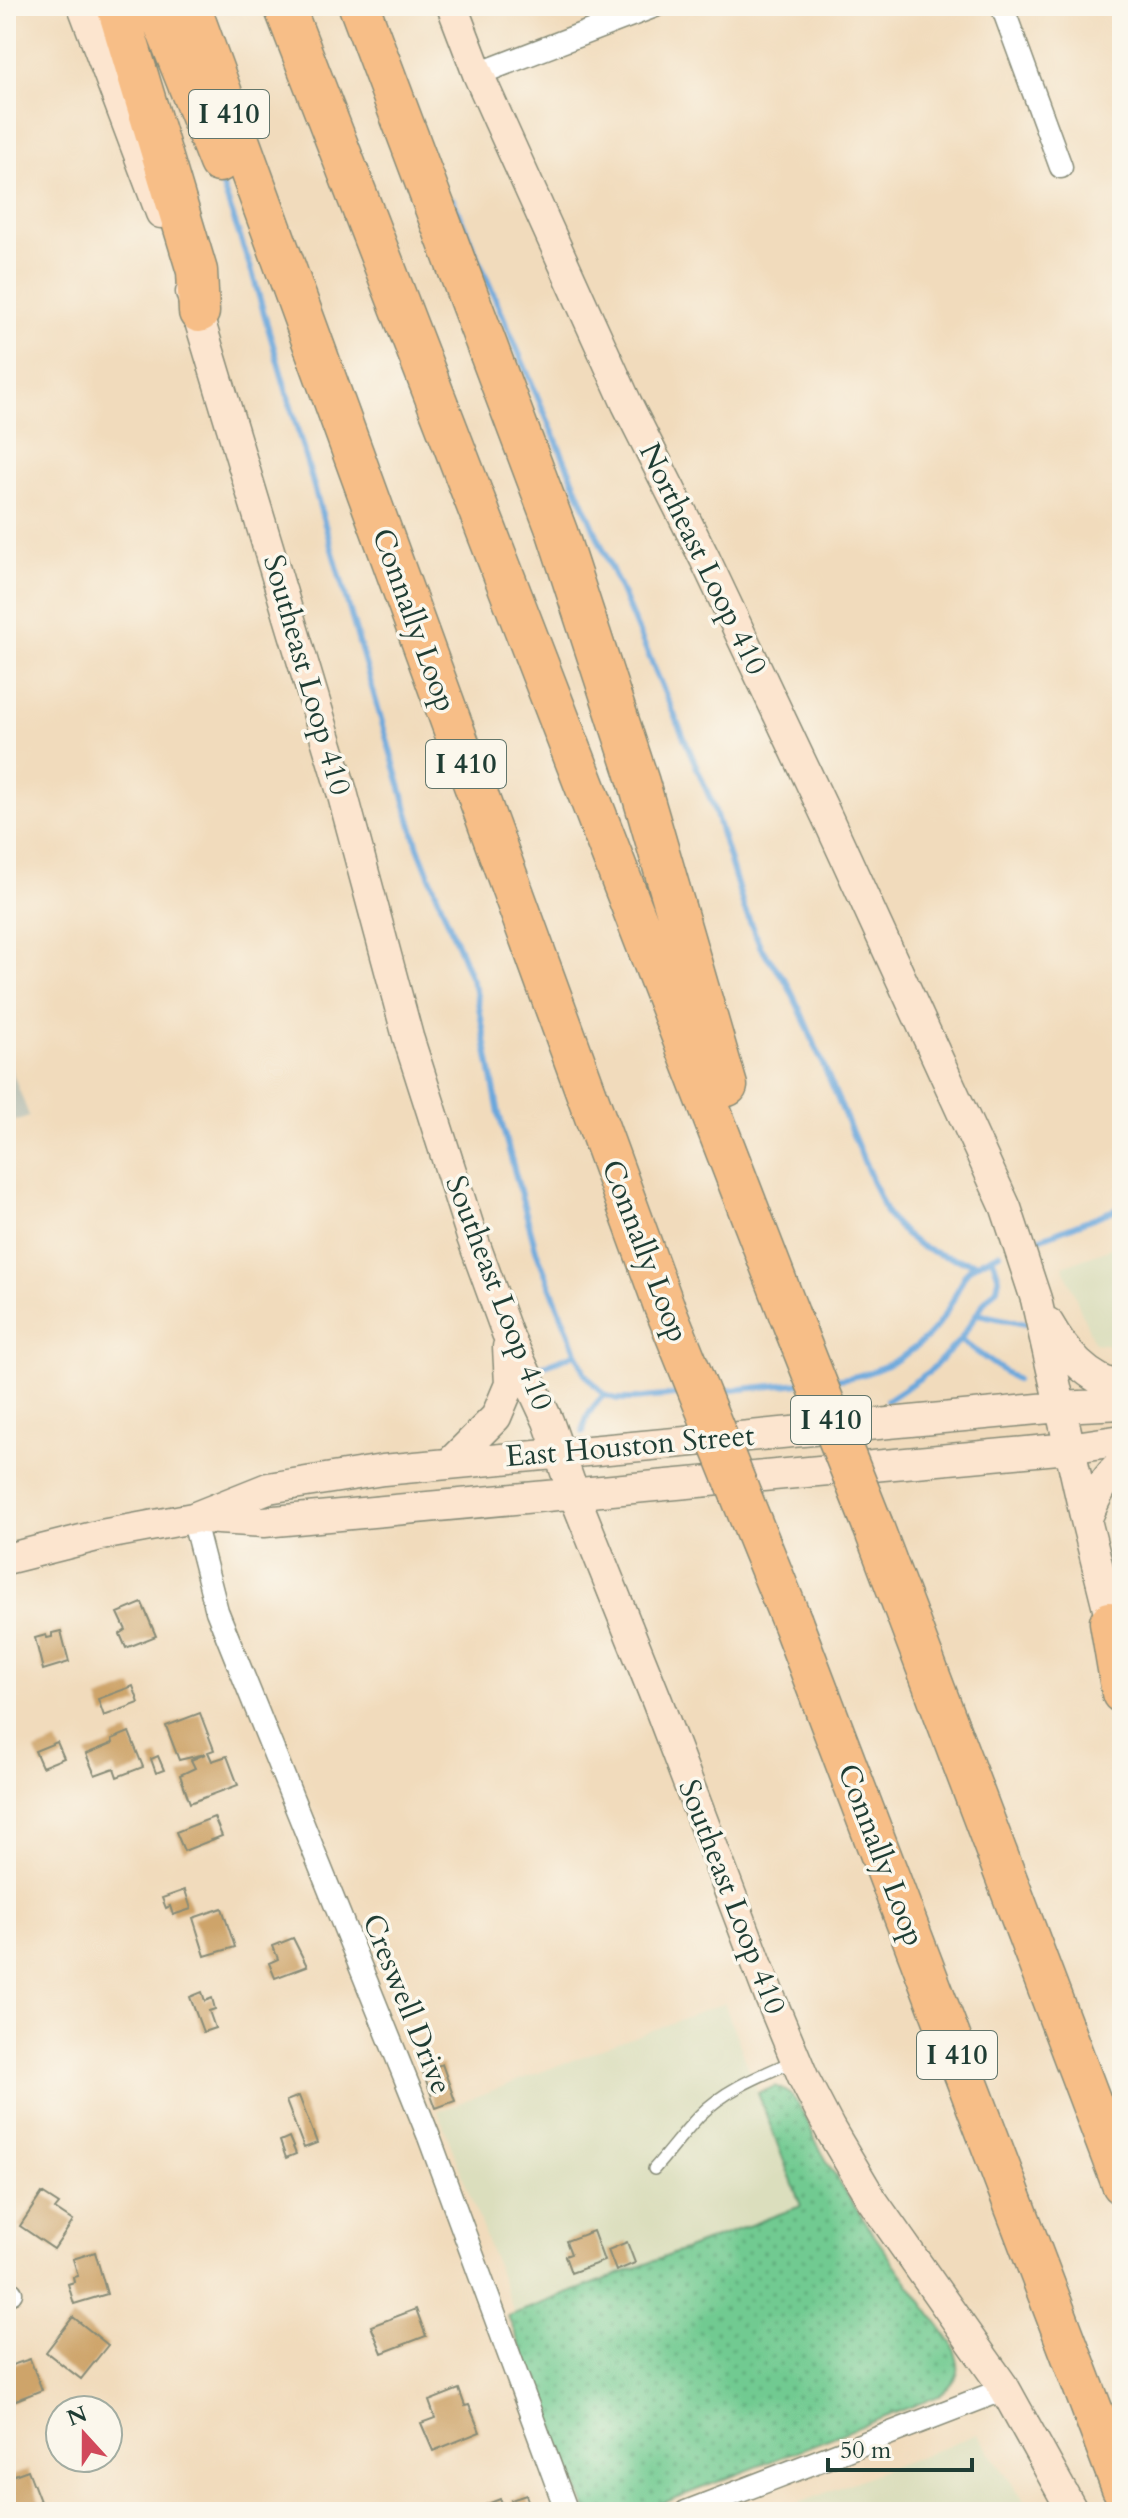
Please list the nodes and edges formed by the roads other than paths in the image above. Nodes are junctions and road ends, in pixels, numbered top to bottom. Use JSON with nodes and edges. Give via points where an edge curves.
{"nodes":[{"id":1,"x":83,"y":6,"type":"edge"},
{"id":2,"x":117,"y":6,"type":"edge"},
{"id":3,"x":157,"y":6,"type":"edge"},
{"id":4,"x":190,"y":6,"type":"edge"},
{"id":5,"x":284,"y":6,"type":"edge"},
{"id":6,"x":359,"y":6,"type":"edge"},
{"id":7,"x":452,"y":6,"type":"edge"},
{"id":8,"x":655,"y":6,"type":"edge"},
{"id":9,"x":1002,"y":6,"type":"edge"},
{"id":10,"x":478,"y":74,"type":"junction"},
{"id":11,"x":1061,"y":167,"type":"dead end"},
{"id":12,"x":199,"y":312,"type":"junction"},
{"id":13,"x":426,"y":652,"type":"junction"},
{"id":14,"x":740,"y":1184,"type":"junction"},
{"id":15,"x":1036,"y":1299,"type":"junction"},
{"id":16,"x":507,"y":1333,"type":"junction"},
{"id":17,"x":1122,"y":1388,"type":"edge"},
{"id":18,"x":1122,"y":1404,"type":"edge"},
{"id":19,"x":1060,"y":1407,"type":"junction"},
{"id":20,"x":1122,"y":1440,"type":"edge"},
{"id":21,"x":1069,"y":1448,"type":"junction"},
{"id":22,"x":559,"y":1452,"type":"junction"},
{"id":23,"x":452,"y":1461,"type":"junction"},
{"id":24,"x":1122,"y":1464,"type":"edge"},
{"id":25,"x":573,"y":1492,"type":"junction"},
{"id":26,"x":193,"y":1518,"type":"junction"},
{"id":27,"x":1086,"y":1520,"type":"junction"},
{"id":28,"x":6,"y":1559,"type":"edge"},
{"id":29,"x":1116,"y":1640,"type":"edge"},
{"id":30,"x":1122,"y":1693,"type":"edge"},
{"id":31,"x":796,"y":2060,"type":"junction"},
{"id":32,"x":654,"y":2169,"type":"dead end"},
{"id":33,"x":1122,"y":2184,"type":"edge"},
{"id":34,"x":1005,"y":2389,"type":"junction"},
{"id":35,"x":1122,"y":2488,"type":"edge"},
{"id":36,"x":567,"y":2512,"type":"edge"},
{"id":37,"x":686,"y":2512,"type":"edge"},
{"id":38,"x":1073,"y":2512,"type":"edge"}],
"edges":[{"from":1,"to":12,"type":"main road","name":"Southeast Loop 410"},
{"from":2,"to":12,"type":"highway","via":[[197,271]]},
{"from":3,"to":13,"type":"highway","via":[[363,531]]},
{"from":4,"to":13,"type":"highway","name":"Connally Loop","number":"I 410"},
{"from":5,"to":14,"type":"highway","number":"I 410"},
{"from":6,"to":14,"type":"highway","via":[[557,532],[639,783],[743,1146]]},
{"from":7,"to":10,"type":"main road","name":"Northeast Loop 410"},
{"from":8,"to":10,"type":"street"},
{"from":9,"to":11,"type":"street"},
{"from":10,"to":15,"type":"main road","name":"Northeast Loop 410","via":[[627,404],[962,1109],[1006,1208]]},
{"from":12,"to":16,"type":"main road","name":"Southeast Loop 410","via":[[342,792],[408,1037]]},
{"from":13,"to":35,"type":"highway","name":"Connally Loop","number":"I 410","bridge":true,"via":[[664,1306],[792,1622]]},
{"from":14,"to":33,"type":"highway","number":"I 410","bridge":true},
{"from":15,"to":17,"type":"main road","via":[[1060,1345],[1089,1372]]},
{"from":15,"to":19,"type":"main road"},
{"from":16,"to":22,"type":"main road","name":"Southeast Loop 410"},
{"from":16,"to":23,"type":"main road","via":[[510,1384],[496,1417]]},
{"from":18,"to":19,"type":"main road","name":"East Houston Street"},
{"from":19,"to":21,"type":"main road"},
{"from":19,"to":22,"type":"main road","name":"East Houston Street"},
{"from":20,"to":21,"type":"main road","name":"East Houston Street"},
{"from":21,"to":25,"type":"main road","name":"East Houston Street"},
{"from":21,"to":27,"type":"main road"},
{"from":22,"to":23,"type":"main road","name":"East Houston Street"},
{"from":22,"to":25,"type":"main road","name":"Southeast Loop 410"},
{"from":23,"to":26,"type":"main road","name":"East Houston Street","via":[[268,1488]]},
{"from":24,"to":27,"type":"main road","via":[[1097,1492]]},
{"from":25,"to":26,"type":"main road","name":"East Houston Street","via":[[264,1522]]},
{"from":25,"to":31,"type":"main road","name":"Southeast Loop 410"},
{"from":26,"to":28,"type":"main road","name":"East Houston Street"},
{"from":26,"to":36,"type":"street","name":"Creswell Drive","via":[[217,1611],[429,2137]]},
{"from":27,"to":29,"type":"main road"},
{"from":29,"to":30,"type":"highway"},
{"from":31,"to":32,"type":"lane","via":[[729,2092],[700,2114]]},
{"from":31,"to":34,"type":"main road","name":"Southeast Loop 410","via":[[872,2200]]},
{"from":34,"to":37,"type":"street"},
{"from":34,"to":38,"type":"main road","name":"Southeast Loop 410"}]}
